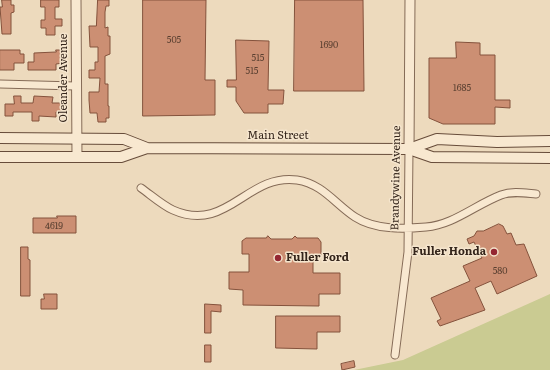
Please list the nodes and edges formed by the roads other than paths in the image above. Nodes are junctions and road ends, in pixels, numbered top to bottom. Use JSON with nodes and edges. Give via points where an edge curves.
{"nodes":[{"id":1,"x":76,"y":0,"type":"edge"},
{"id":2,"x":410,"y":0,"type":"edge"},
{"id":3,"x":0,"y":84,"type":"edge"},
{"id":4,"x":76,"y":86,"type":"junction"},
{"id":5,"x":0,"y":138,"type":"edge"},
{"id":6,"x":76,"y":139,"type":"junction"},
{"id":7,"x":550,"y":141,"type":"edge"},
{"id":8,"x":147,"y":148,"type":"junction"},
{"id":9,"x":409,"y":149,"type":"junction"},
{"id":10,"x":0,"y":157,"type":"edge"},
{"id":11,"x":76,"y":157,"type":"junction"},
{"id":12,"x":550,"y":158,"type":"edge"},
{"id":13,"x":141,"y":188,"type":"dead end"},
{"id":14,"x":536,"y":194,"type":"dead end"},
{"id":15,"x":407,"y":228,"type":"junction"},
{"id":16,"x":395,"y":355,"type":"dead end"}],
"edges":[{"from":1,"to":4,"type":"street","name":"Oleander Avenue"},
{"from":2,"to":9,"type":"street","name":"Brandywine Avenue"},
{"from":3,"to":4,"type":"street"},
{"from":4,"to":6,"type":"street","name":"Oleander Avenue"},
{"from":5,"to":6,"type":"main road","name":"Main Street"},
{"from":6,"to":8,"type":"main road","name":"Main Street","via":[[124,139]]},
{"from":6,"to":11,"type":"street","name":"Oleander Avenue"},
{"from":7,"to":9,"type":"main road","name":"Main Street","via":[[437,139]]},
{"from":8,"to":9,"type":"main road","name":"Main Street"},
{"from":8,"to":11,"type":"main road","name":"Main Street","via":[[121,157]]},
{"from":9,"to":12,"type":"main road","name":"Main Street","via":[[432,158]]},
{"from":9,"to":15,"type":"street","name":"Brandywine Avenue"},
{"from":10,"to":11,"type":"main road","name":"Main Street"},
{"from":13,"to":15,"type":"street","via":[[173,210],[202,215],[216,213],[237,203],[248,193],[267,183],[297,180],[316,186],[362,221],[379,226]]},
{"from":14,"to":15,"type":"street","via":[[517,192],[501,195],[443,224]]},
{"from":15,"to":16,"type":"street","name":"Brandywine Avenue","via":[[408,252]]}]}
